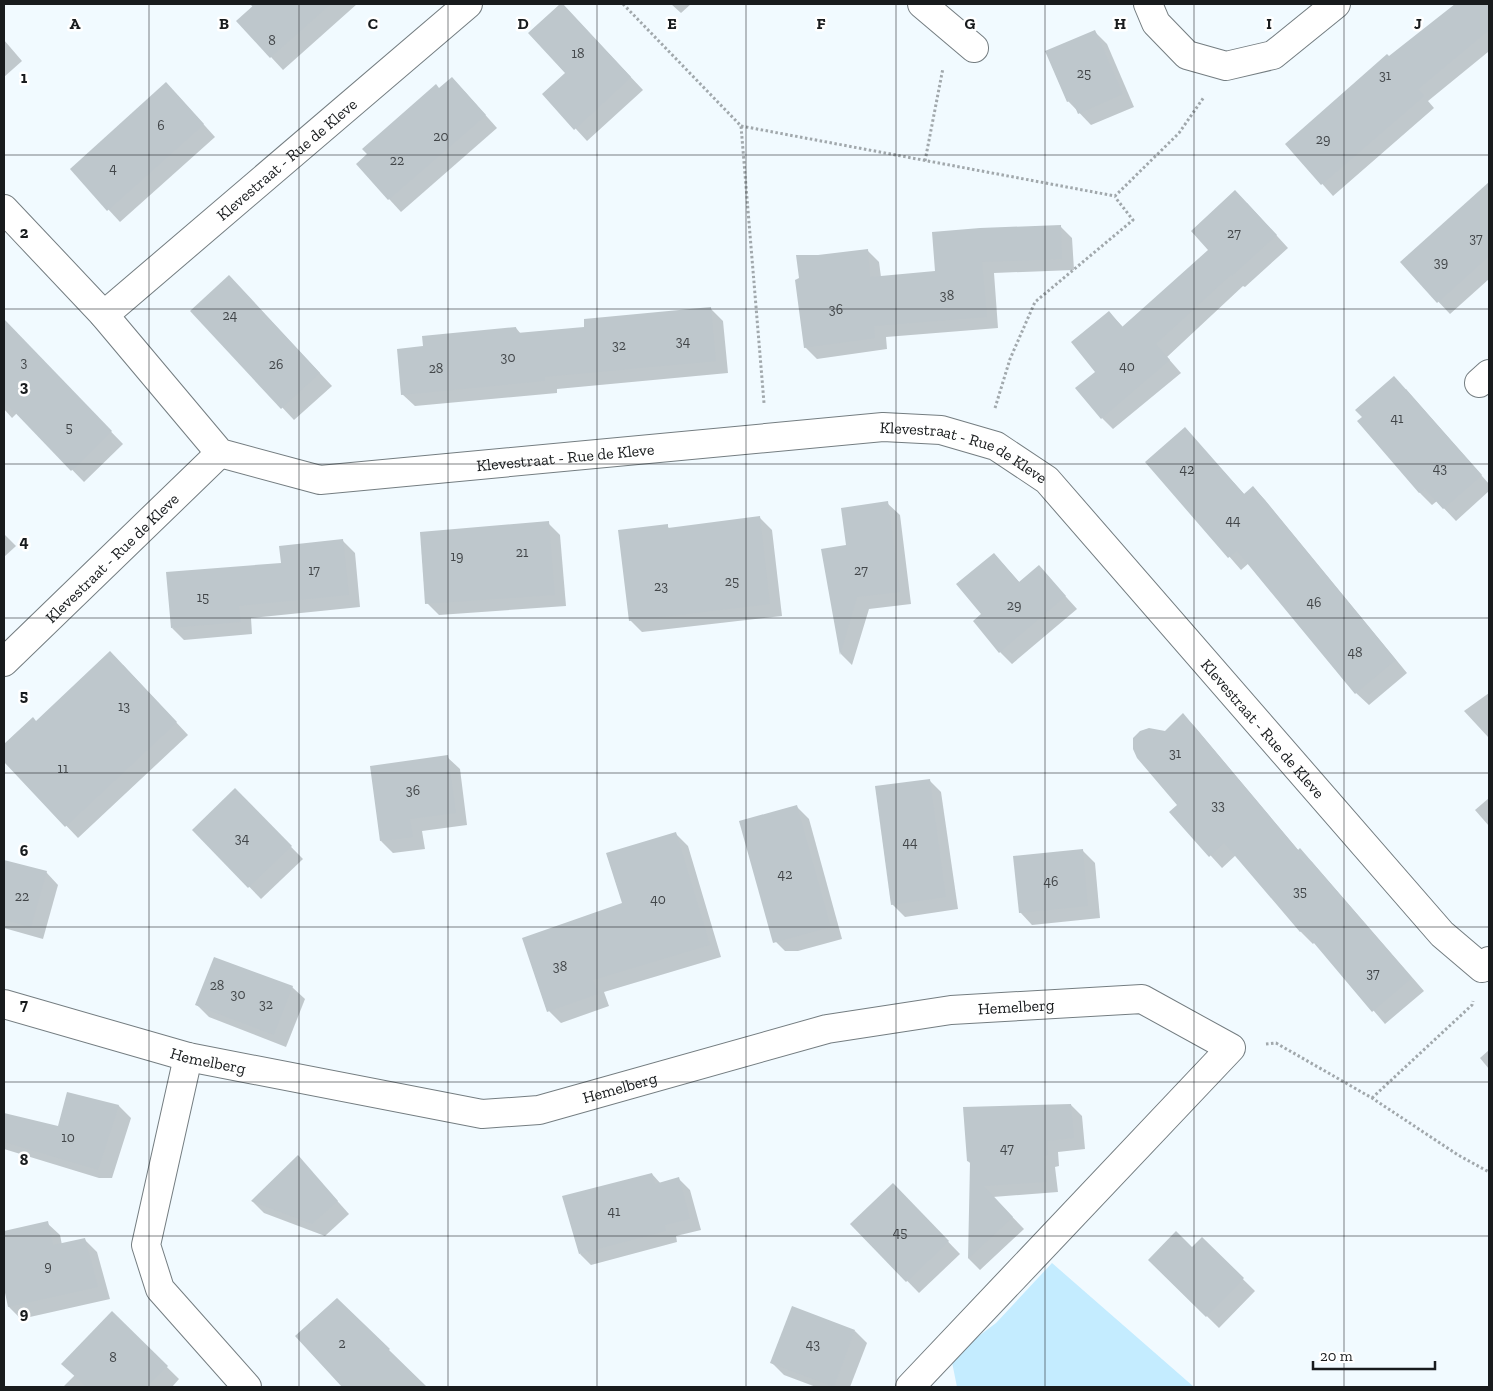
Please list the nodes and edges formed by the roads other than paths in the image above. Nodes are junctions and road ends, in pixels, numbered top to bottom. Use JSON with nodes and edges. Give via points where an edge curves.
{"nodes":[{"id":1,"x":468,"y":4,"type":"edge"},
{"id":2,"x":922,"y":4,"type":"edge"},
{"id":3,"x":1148,"y":4,"type":"edge"},
{"id":4,"x":1336,"y":4,"type":"edge"},
{"id":5,"x":974,"y":48,"type":"dead end"},
{"id":6,"x":4,"y":209,"type":"edge"},
{"id":7,"x":104,"y":315,"type":"junction"},
{"id":8,"x":220,"y":454,"type":"junction"},
{"id":9,"x":4,"y":662,"type":"edge"},
{"id":10,"x":1486,"y":965,"type":"edge"},
{"id":11,"x":4,"y":1004,"type":"edge"},
{"id":12,"x":188,"y":1057,"type":"junction"},
{"id":13,"x":246,"y":1387,"type":"edge"},
{"id":14,"x":910,"y":1387,"type":"edge"}],
"edges":[{"from":1,"to":7,"type":"street","name":"Klevestraat - Rue de Kleve"},
{"from":2,"to":5,"type":"street"},
{"from":3,"to":4,"type":"street","via":[[1156,23],[1187,55],[1226,66],[1273,55]]},
{"from":6,"to":7,"type":"street"},
{"from":7,"to":8,"type":"street"},
{"from":8,"to":9,"type":"street","name":"Klevestraat - Rue de Kleve"},
{"from":8,"to":10,"type":"street","name":"Klevestraat - Rue de Kleve","via":[[320,480],[883,427],[941,430],[996,446],[1047,480],[1442,934]]},
{"from":11,"to":12,"type":"street","name":"Hemelberg"},
{"from":12,"to":13,"type":"street","via":[[146,1244],[160,1289]]},
{"from":12,"to":14,"type":"street","name":"Hemelberg","via":[[482,1114],[539,1110],[827,1029],[951,1010],[1142,999],[1231,1048]]}]}
